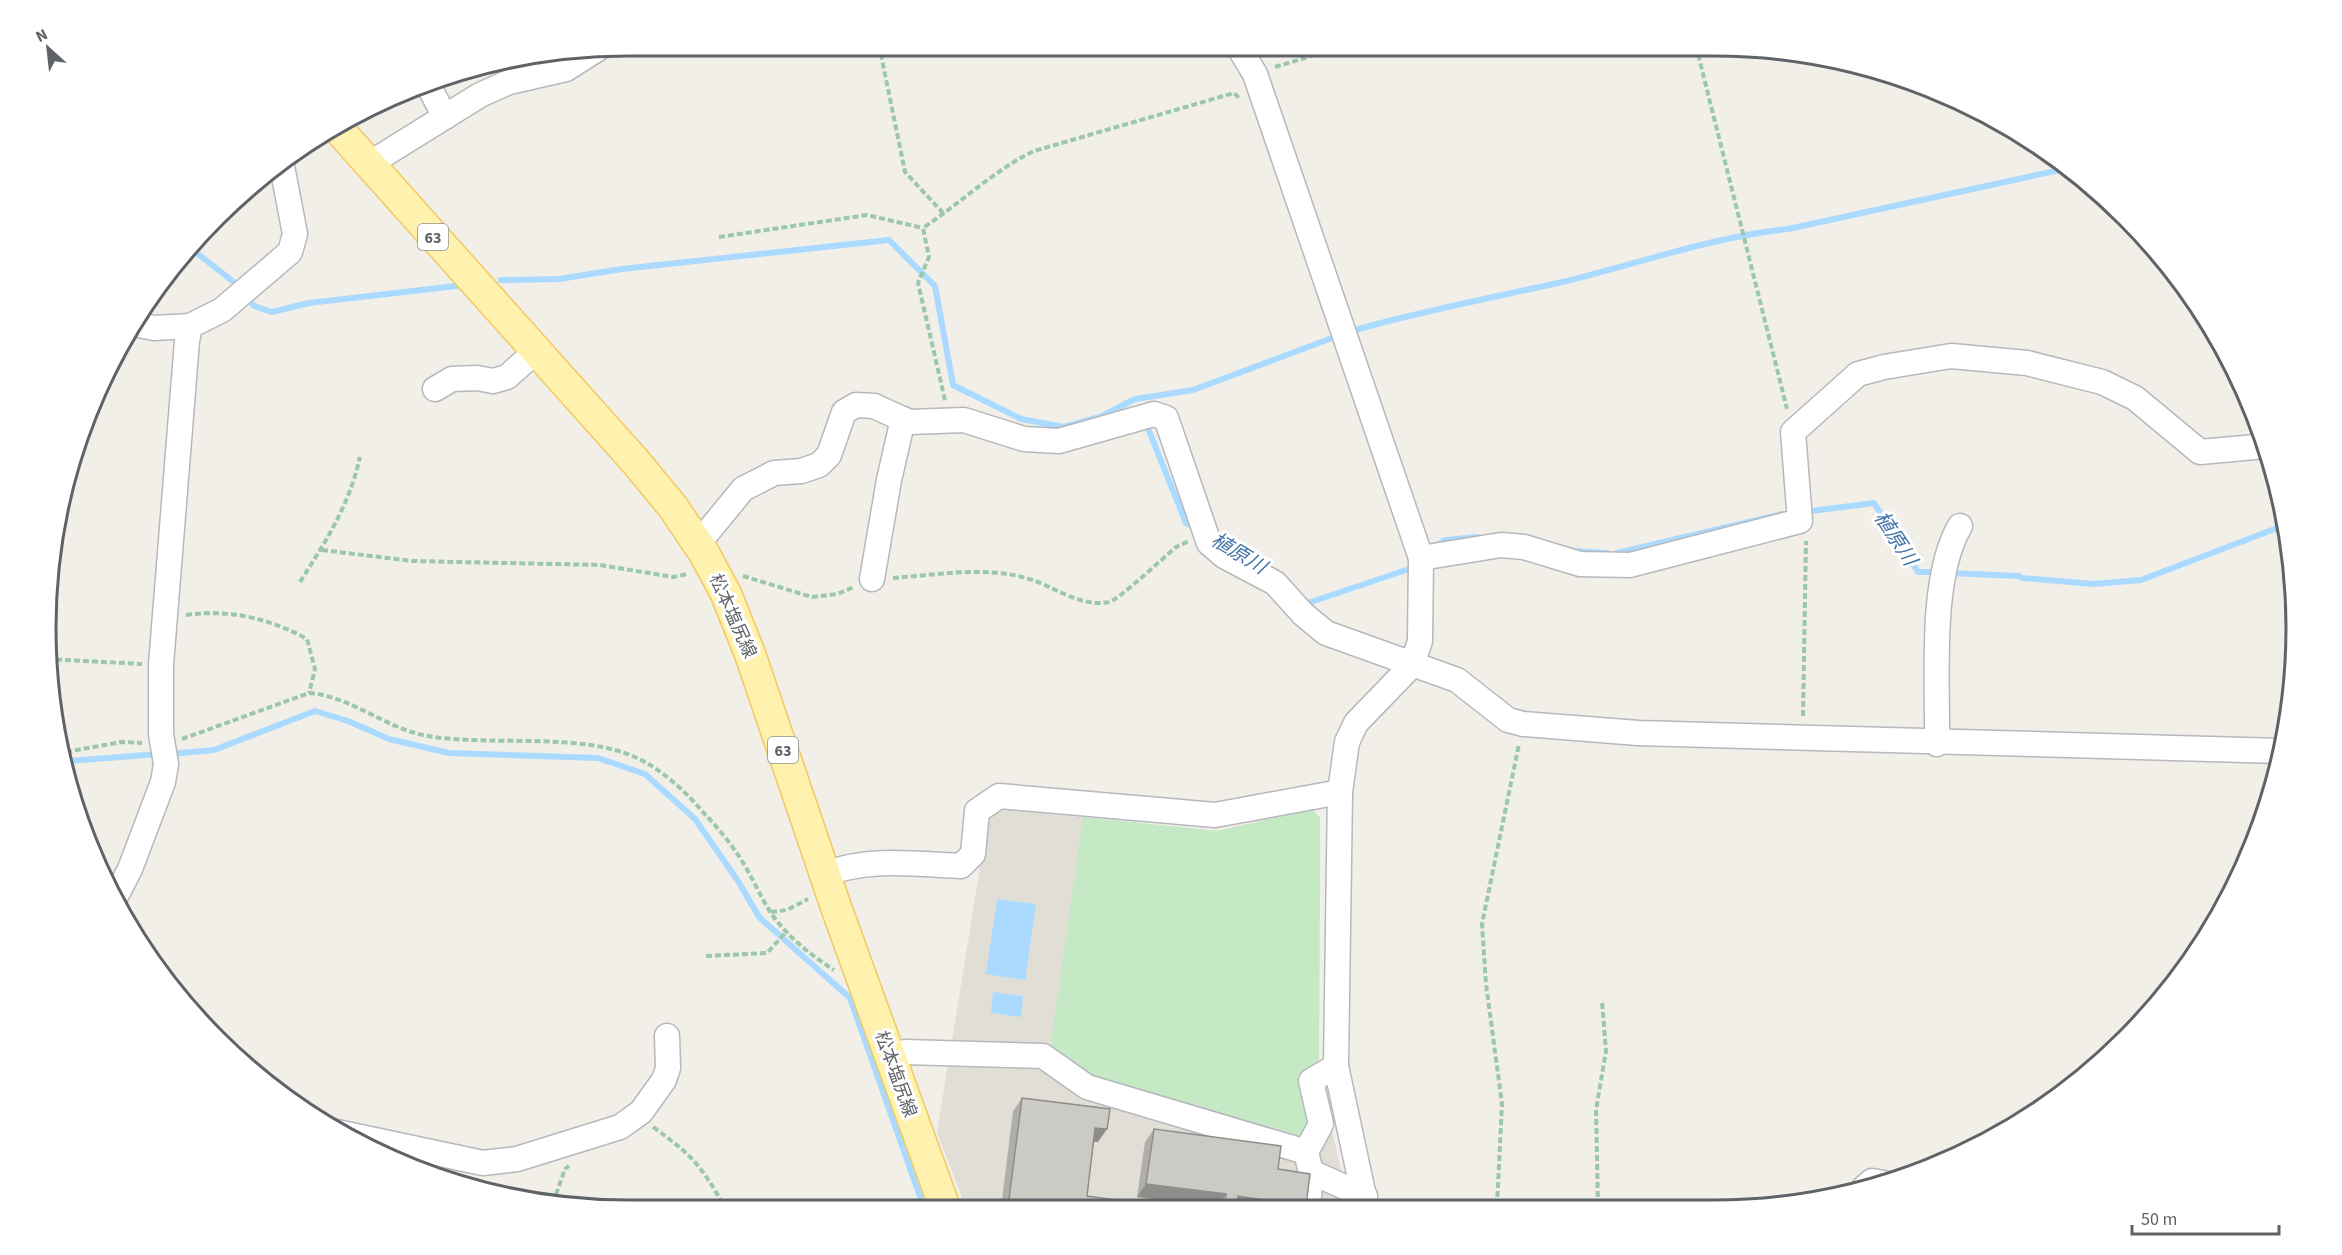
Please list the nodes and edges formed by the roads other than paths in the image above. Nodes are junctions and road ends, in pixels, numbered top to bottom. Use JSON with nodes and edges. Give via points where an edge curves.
{"nodes":[{"id":1,"x":1245,"y":56,"type":"edge"},
{"id":2,"x":584,"y":57,"type":"edge"},
{"id":3,"x":432,"y":91,"type":"edge"},
{"id":4,"x":445,"y":117,"type":"junction"},
{"id":5,"x":341,"y":132,"type":"edge"},
{"id":6,"x":369,"y":164,"type":"junction"},
{"id":7,"x":283,"y":171,"type":"edge"},
{"id":8,"x":142,"y":326,"type":"edge"},
{"id":9,"x":190,"y":326,"type":"junction"},
{"id":10,"x":535,"y":352,"type":"junction"},
{"id":11,"x":435,"y":389,"type":"dead end"},
{"id":12,"x":903,"y":419,"type":"junction"},
{"id":13,"x":2257,"y":447,"type":"edge"},
{"id":14,"x":1960,"y":526,"type":"dead end"},
{"id":15,"x":696,"y":542,"type":"junction"},
{"id":16,"x":1421,"y":558,"type":"junction"},
{"id":17,"x":872,"y":579,"type":"road end"},
{"id":18,"x":1412,"y":665,"type":"junction"},
{"id":19,"x":1937,"y":744,"type":"junction"},
{"id":20,"x":2273,"y":751,"type":"edge"},
{"id":21,"x":1340,"y":792,"type":"junction"},
{"id":22,"x":828,"y":881,"type":"junction"},
{"id":23,"x":119,"y":890,"type":"edge"},
{"id":24,"x":667,"y":1036,"type":"dead end"},
{"id":25,"x":889,"y":1055,"type":"junction"},
{"id":26,"x":1336,"y":1066,"type":"junction"},
{"id":27,"x":373,"y":1140,"type":"edge"},
{"id":28,"x":1309,"y":1162,"type":"junction"},
{"id":29,"x":942,"y":1200,"type":"edge"},
{"id":30,"x":1308,"y":1200,"type":"edge"},
{"id":31,"x":1365,"y":1200,"type":"edge"},
{"id":32,"x":1366,"y":1200,"type":"edge"}],
"edges":[{"from":1,"to":16,"type":"street","via":[[1255,74]]},
{"from":2,"to":4,"type":"street","via":[[566,69],[509,82]]},
{"from":3,"to":4,"type":"street"},
{"from":4,"to":6,"type":"street"},
{"from":5,"to":6,"type":"main road","name":"松本塩尻線","number":"63"},
{"from":6,"to":10,"type":"main road","name":"松本塩尻線","number":"63"},
{"from":7,"to":9,"type":"street","via":[[295,234],[290,252],[222,310]]},
{"from":8,"to":9,"type":"street"},
{"from":9,"to":23,"type":"street","via":[[161,665],[166,764],[163,782]]},
{"from":10,"to":11,"type":"street","via":[[507,377],[493,381],[452,380]]},
{"from":10,"to":15,"type":"main road","name":"松本塩尻線","number":"63","via":[[635,461]]},
{"from":12,"to":15,"type":"street","via":[[874,406],[856,405],[844,412],[829,455],[819,465],[774,473],[742,489]]},
{"from":12,"to":17,"type":"street"},
{"from":12,"to":18,"type":"street","via":[[964,420],[1024,440],[1059,441],[1154,414],[1166,418],[1209,543],[1224,556],[1275,583],[1326,633]]},
{"from":13,"to":16,"type":"street","via":[[2200,452],[2135,398],[2102,382],[2027,363],[1951,356],[1858,374],[1792,432],[1800,521],[1630,565],[1580,564],[1501,544]]},
{"from":14,"to":19,"type":"street","via":[[1952,540],[1940,601]]},
{"from":15,"to":22,"type":"main road","name":"松本塩尻線","number":"63","via":[[716,575],[750,654]]},
{"from":16,"to":18,"type":"street","via":[[1420,641]]},
{"from":18,"to":19,"type":"street","via":[[1457,680],[1508,720],[1523,724],[1638,734]]},
{"from":18,"to":21,"type":"street","via":[[1356,723],[1347,742]]},
{"from":19,"to":20,"type":"street"},
{"from":21,"to":22,"type":"street","via":[[1215,815],[999,796],[977,811],[973,854],[961,866],[875,863],[840,868]]},
{"from":21,"to":26,"type":"street"},
{"from":22,"to":25,"type":"main road","name":"松本塩尻線","number":"63"},
{"from":24,"to":27,"type":"street","via":[[668,1068],[664,1080],[640,1112],[620,1127],[517,1159],[483,1163]]},
{"from":25,"to":28,"type":"street","via":[[905,1052],[1043,1056],[1087,1087]]},
{"from":25,"to":29,"type":"main road","name":"松本塩尻線","number":"63"},
{"from":26,"to":28,"type":"street","via":[[1311,1081],[1321,1124]]},
{"from":26,"to":32,"type":"street"},
{"from":28,"to":30,"type":"street"},
{"from":28,"to":31,"type":"street"}]}
